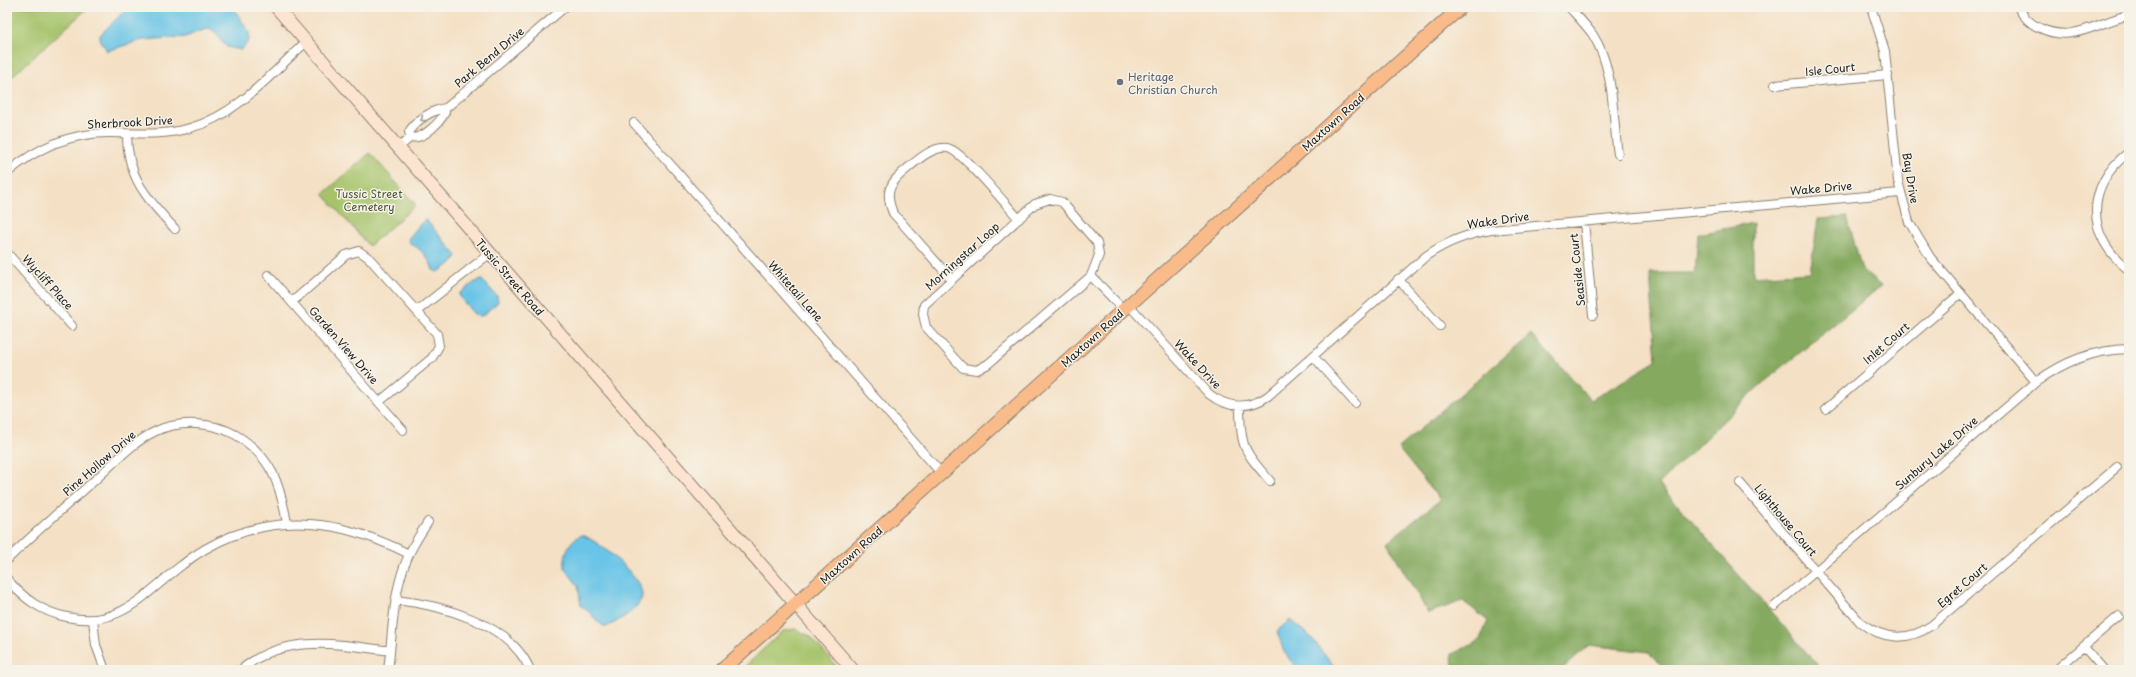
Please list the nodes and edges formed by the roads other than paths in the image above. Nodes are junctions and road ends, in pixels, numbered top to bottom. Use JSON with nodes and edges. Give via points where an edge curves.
{"nodes":[{"id":1,"x":276,"y":7,"type":"edge"},
{"id":2,"x":565,"y":7,"type":"edge"},
{"id":3,"x":1461,"y":7,"type":"edge"},
{"id":4,"x":1569,"y":7,"type":"edge"},
{"id":5,"x":1872,"y":7,"type":"edge"},
{"id":6,"x":2018,"y":7,"type":"edge"},
{"id":7,"x":2129,"y":15,"type":"edge"},
{"id":8,"x":306,"y":42,"type":"junction"},
{"id":9,"x":1888,"y":75,"type":"junction"},
{"id":10,"x":1775,"y":85,"type":"dead end"},
{"id":11,"x":446,"y":108,"type":"junction"},
{"id":12,"x":634,"y":123,"type":"dead end"},
{"id":13,"x":127,"y":134,"type":"junction"},
{"id":14,"x":411,"y":137,"type":"junction"},
{"id":15,"x":398,"y":148,"type":"junction"},
{"id":16,"x":2129,"y":152,"type":"edge"},
{"id":17,"x":1618,"y":154,"type":"dead end"},
{"id":18,"x":7,"y":173,"type":"edge"},
{"id":19,"x":1900,"y":193,"type":"junction"},
{"id":20,"x":1019,"y":218,"type":"junction"},
{"id":21,"x":1584,"y":222,"type":"junction"},
{"id":22,"x":175,"y":229,"type":"dead end"},
{"id":23,"x":7,"y":253,"type":"edge"},
{"id":24,"x":489,"y":254,"type":"junction"},
{"id":25,"x":2129,"y":270,"type":"edge"},
{"id":26,"x":268,"y":275,"type":"dead end"},
{"id":27,"x":1091,"y":276,"type":"junction"},
{"id":28,"x":952,"y":280,"type":"junction"},
{"id":29,"x":1398,"y":280,"type":"junction"},
{"id":30,"x":1961,"y":293,"type":"junction"},
{"id":31,"x":292,"y":302,"type":"junction"},
{"id":32,"x":1126,"y":307,"type":"junction"},
{"id":33,"x":417,"y":311,"type":"junction"},
{"id":34,"x":1593,"y":315,"type":"dead end"},
{"id":35,"x":72,"y":326,"type":"dead end"},
{"id":36,"x":1440,"y":326,"type":"dead end"},
{"id":37,"x":2129,"y":349,"type":"edge"},
{"id":38,"x":1313,"y":356,"type":"junction"},
{"id":39,"x":2036,"y":382,"type":"junction"},
{"id":40,"x":379,"y":402,"type":"junction"},
{"id":41,"x":1355,"y":403,"type":"dead end"},
{"id":42,"x":1240,"y":406,"type":"junction"},
{"id":43,"x":1826,"y":409,"type":"dead end"},
{"id":44,"x":403,"y":430,"type":"dead end"},
{"id":45,"x":2117,"y":467,"type":"dead end"},
{"id":46,"x":942,"y":473,"type":"junction"},
{"id":47,"x":1270,"y":481,"type":"dead end"},
{"id":48,"x":1740,"y":483,"type":"dead end"},
{"id":49,"x":428,"y":522,"type":"dead end"},
{"id":50,"x":287,"y":523,"type":"junction"},
{"id":51,"x":409,"y":554,"type":"junction"},
{"id":52,"x":7,"y":560,"type":"edge"},
{"id":53,"x":1816,"y":571,"type":"junction"},
{"id":54,"x":7,"y":580,"type":"edge"},
{"id":55,"x":396,"y":600,"type":"junction"},
{"id":56,"x":796,"y":604,"type":"junction"},
{"id":57,"x":1774,"y":606,"type":"dead end"},
{"id":58,"x":2119,"y":616,"type":"dead end"},
{"id":59,"x":93,"y":620,"type":"junction"},
{"id":60,"x":2084,"y":647,"type":"junction"},
{"id":61,"x":390,"y":651,"type":"junction"},
{"id":62,"x":105,"y":670,"type":"edge"},
{"id":63,"x":241,"y":670,"type":"edge"},
{"id":64,"x":388,"y":670,"type":"edge"},
{"id":65,"x":530,"y":670,"type":"edge"},
{"id":66,"x":722,"y":670,"type":"edge"},
{"id":67,"x":853,"y":670,"type":"edge"},
{"id":68,"x":2056,"y":670,"type":"edge"},
{"id":69,"x":2104,"y":670,"type":"edge"}],
"edges":[{"from":1,"to":8,"type":"main road","name":"Tussic Street Road"},
{"from":2,"to":11,"type":"street","name":"Park Bend Drive"},
{"from":3,"to":32,"type":"main road","name":"Maxtown Road"},
{"from":4,"to":17,"type":"street","via":[[1593,35],[1604,56],[1612,94]]},
{"from":5,"to":9,"type":"street","name":"Bay Drive","via":[[1881,36]]},
{"from":6,"to":7,"type":"street","via":[[2036,26],[2060,35],[2077,34]]},
{"from":8,"to":13,"type":"street","name":"Sherbrook Drive","via":[[241,101],[219,116],[173,132]]},
{"from":8,"to":15,"type":"main road","name":"Tussic Street Road"},
{"from":9,"to":10,"type":"street","name":"Isle Court"},
{"from":9,"to":19,"type":"street","name":"Bay Drive"},
{"from":11,"to":14,"type":"street","name":"Park Bend Drive","via":[[444,117],[422,136],[415,139]]},
{"from":11,"to":14,"type":"street","name":"Park Bend Drive","one_way":true,"via":[[434,111],[412,127],[409,132]]},
{"from":12,"to":46,"type":"street","name":"Whitetail Lane"},
{"from":13,"to":18,"type":"street","name":"Sherbrook Drive","via":[[90,134],[57,142],[31,154]]},
{"from":13,"to":22,"type":"street","via":[[129,160],[138,185]]},
{"from":14,"to":15,"type":"street","name":"Park Bend Drive"},
{"from":15,"to":24,"type":"main road","name":"Tussic Street Road"},
{"from":16,"to":25,"type":"street","via":[[2107,174],[2101,184],[2096,209],[2102,239],[2115,257]]},
{"from":19,"to":21,"type":"street","name":"Wake Drive"},
{"from":19,"to":30,"type":"street","name":"Bay Drive","via":[[1909,222],[1924,250]]},
{"from":20,"to":27,"type":"street","name":"Morningstar Loop","via":[[1035,204],[1050,199],[1062,202],[1097,243],[1099,255]]},
{"from":20,"to":28,"type":"street","name":"Morningstar Loop"},
{"from":20,"to":28,"type":"street","via":[[961,155],[947,148],[933,150],[901,174],[890,187],[888,201],[893,214]]},
{"from":21,"to":29,"type":"street","name":"Wake Drive","via":[[1491,230],[1465,236],[1440,246]]},
{"from":21,"to":34,"type":"street","name":"Seaside Court"},
{"from":23,"to":35,"type":"street","name":"Wycliff Place"},
{"from":24,"to":33,"type":"street"},
{"from":24,"to":56,"type":"main road","name":"Tussic Street Road"},
{"from":26,"to":31,"type":"street","name":"Garden View Drive"},
{"from":27,"to":28,"type":"street","name":"Morningstar Loop","via":[[988,364],[977,370],[964,368],[926,327],[924,305]]},
{"from":27,"to":32,"type":"street"},
{"from":29,"to":36,"type":"street"},
{"from":29,"to":38,"type":"street","name":"Wake Drive"},
{"from":30,"to":39,"type":"street","name":"Bay Drive"},
{"from":30,"to":43,"type":"street","name":"Inlet Court"},
{"from":31,"to":33,"type":"street","via":[[346,255],[359,251],[369,258]]},
{"from":31,"to":40,"type":"street","name":"Garden View Drive"},
{"from":32,"to":42,"type":"street","name":"Wake Drive","via":[[1209,394],[1223,403]]},
{"from":32,"to":46,"type":"main road","name":"Maxtown Road"},
{"from":33,"to":40,"type":"street","via":[[437,334],[439,346],[432,358]]},
{"from":37,"to":39,"type":"street","name":"Sunbury Lake Drive","via":[[2081,356]]},
{"from":38,"to":41,"type":"street"},
{"from":38,"to":42,"type":"street","name":"Wake Drive","via":[[1268,396],[1251,405]]},
{"from":39,"to":53,"type":"street","name":"Sunbury Lake Drive"},
{"from":40,"to":44,"type":"street","name":"Garden View Drive"},
{"from":42,"to":47,"type":"street","via":[[1240,432],[1244,446],[1251,459]]},
{"from":45,"to":53,"type":"street","name":"Egret Court","via":[[1932,625],[1918,634],[1884,636],[1868,629]]},
{"from":46,"to":56,"type":"main road","name":"Maxtown Road"},
{"from":48,"to":53,"type":"street","name":"Lighthouse Court"},
{"from":49,"to":51,"type":"street"},
{"from":50,"to":51,"type":"street","via":[[351,530],[371,536]]},
{"from":50,"to":52,"type":"street","name":"Pine Hollow Drive","via":[[278,482],[271,468],[255,448],[219,428],[181,424],[157,430],[133,446]]},
{"from":50,"to":59,"type":"street","via":[[233,536],[216,543],[182,565],[134,605]]},
{"from":51,"to":55,"type":"street"},
{"from":53,"to":57,"type":"street","name":"Sunbury Lake Drive"},
{"from":54,"to":59,"type":"street","via":[[40,608],[72,618]]},
{"from":55,"to":61,"type":"street"},
{"from":55,"to":65,"type":"street","via":[[443,608],[489,628],[519,653]]},
{"from":56,"to":66,"type":"main road","name":"Maxtown Road"},
{"from":56,"to":67,"type":"main road","name":"Tussic Street Road"},
{"from":58,"to":60,"type":"street"},
{"from":59,"to":62,"type":"street","via":[[96,645]]},
{"from":60,"to":68,"type":"street"},
{"from":60,"to":69,"type":"street"},
{"from":61,"to":63,"type":"street","via":[[320,644],[292,645],[265,653]]},
{"from":61,"to":64,"type":"street"}]}
